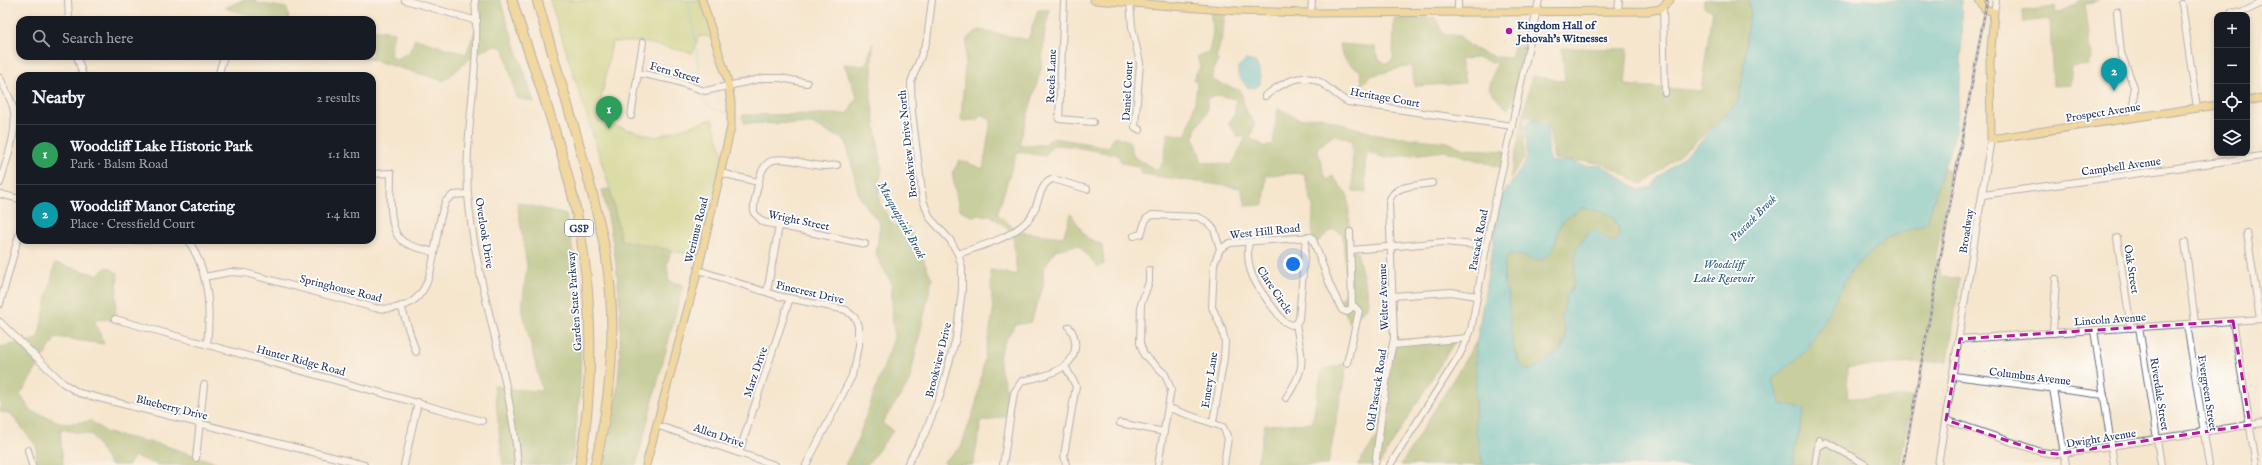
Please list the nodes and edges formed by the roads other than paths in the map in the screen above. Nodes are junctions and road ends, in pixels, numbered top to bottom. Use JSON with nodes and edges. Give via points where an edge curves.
{"nodes":[{"id":1,"x":68,"y":0,"type":"edge"},
{"id":2,"x":405,"y":0,"type":"edge"},
{"id":3,"x":475,"y":0,"type":"edge"},
{"id":4,"x":512,"y":0,"type":"edge"},
{"id":5,"x":537,"y":0,"type":"edge"},
{"id":6,"x":702,"y":0,"type":"edge"},
{"id":7,"x":932,"y":0,"type":"edge"},
{"id":8,"x":1064,"y":0,"type":"edge"},
{"id":9,"x":1094,"y":0,"type":"edge"},
{"id":10,"x":1312,"y":0,"type":"edge"},
{"id":11,"x":1458,"y":0,"type":"edge"},
{"id":12,"x":1539,"y":0,"type":"edge"},
{"id":13,"x":1619,"y":0,"type":"edge"},
{"id":14,"x":1670,"y":0,"type":"edge"},
{"id":15,"x":1979,"y":0,"type":"edge"},
{"id":16,"x":1996,"y":0,"type":"edge"},
{"id":17,"x":1146,"y":2,"type":"edge"},
{"id":18,"x":1130,"y":3,"type":"junction"},
{"id":19,"x":2182,"y":4,"type":"dead end"},
{"id":20,"x":2262,"y":4,"type":"edge"},
{"id":21,"x":1663,"y":7,"type":"junction"},
{"id":22,"x":1618,"y":10,"type":"junction"},
{"id":23,"x":1458,"y":12,"type":"junction"},
{"id":24,"x":1535,"y":12,"type":"junction"},
{"id":25,"x":1994,"y":12,"type":"junction"},
{"id":26,"x":2117,"y":12,"type":"dead end"},
{"id":27,"x":2242,"y":12,"type":"edge"},
{"id":28,"x":1312,"y":13,"type":"junction"},
{"id":29,"x":69,"y":16,"type":"edge"},
{"id":30,"x":477,"y":21,"type":"junction"},
{"id":31,"x":643,"y":42,"type":"dead end"},
{"id":32,"x":78,"y":60,"type":"edge"},
{"id":33,"x":223,"y":60,"type":"edge"},
{"id":34,"x":82,"y":72,"type":"edge"},
{"id":35,"x":219,"y":72,"type":"edge"},
{"id":36,"x":638,"y":73,"type":"junction"},
{"id":37,"x":0,"y":78,"type":"edge"},
{"id":38,"x":807,"y":83,"type":"dead end"},
{"id":39,"x":729,"y":86,"type":"junction"},
{"id":40,"x":1665,"y":93,"type":"dead end"},
{"id":41,"x":1265,"y":96,"type":"dead end"},
{"id":42,"x":2262,"y":98,"type":"edge"},
{"id":43,"x":2250,"y":100,"type":"edge"},
{"id":44,"x":2214,"y":105,"type":"edge"},
{"id":45,"x":2197,"y":108,"type":"junction"},
{"id":46,"x":631,"y":116,"type":"dead end"},
{"id":47,"x":2134,"y":118,"type":"junction"},
{"id":48,"x":1093,"y":122,"type":"dead end"},
{"id":49,"x":16,"y":124,"type":"edge"},
{"id":50,"x":1512,"y":126,"type":"junction"},
{"id":51,"x":1140,"y":130,"type":"dead end"},
{"id":52,"x":16,"y":132,"type":"edge"},
{"id":53,"x":1992,"y":139,"type":"junction"},
{"id":54,"x":2262,"y":156,"type":"edge"},
{"id":55,"x":837,"y":165,"type":"dead end"},
{"id":56,"x":721,"y":172,"type":"junction"},
{"id":57,"x":376,"y":174,"type":"edge"},
{"id":58,"x":758,"y":182,"type":"junction"},
{"id":59,"x":0,"y":183,"type":"edge"},
{"id":60,"x":1432,"y":183,"type":"dead end"},
{"id":61,"x":1088,"y":189,"type":"dead end"},
{"id":62,"x":0,"y":194,"type":"edge"},
{"id":63,"x":468,"y":194,"type":"junction"},
{"id":64,"x":1984,"y":195,"type":"junction"},
{"id":65,"x":16,"y":198,"type":"edge"},
{"id":66,"x":779,"y":226,"type":"junction"},
{"id":67,"x":1350,"y":232,"type":"dead end"},
{"id":68,"x":2247,"y":233,"type":"dead end"},
{"id":69,"x":1134,"y":236,"type":"dead end"},
{"id":70,"x":1306,"y":237,"type":"junction"},
{"id":71,"x":2117,"y":238,"type":"dead end"},
{"id":72,"x":1249,"y":241,"type":"junction"},
{"id":73,"x":2185,"y":242,"type":"dead end"},
{"id":74,"x":16,"y":244,"type":"edge"},
{"id":75,"x":190,"y":244,"type":"edge"},
{"id":76,"x":865,"y":244,"type":"dead end"},
{"id":77,"x":1486,"y":246,"type":"junction"},
{"id":78,"x":1391,"y":247,"type":"junction"},
{"id":79,"x":1220,"y":250,"type":"junction"},
{"id":80,"x":1351,"y":250,"type":"junction"},
{"id":81,"x":434,"y":252,"type":"junction"},
{"id":82,"x":958,"y":254,"type":"junction"},
{"id":83,"x":698,"y":270,"type":"junction"},
{"id":84,"x":1149,"y":270,"type":"dead end"},
{"id":85,"x":204,"y":277,"type":"junction"},
{"id":86,"x":2056,"y":279,"type":"dead end"},
{"id":87,"x":767,"y":292,"type":"junction"},
{"id":88,"x":1392,"y":296,"type":"junction"},
{"id":89,"x":1477,"y":296,"type":"junction"},
{"id":90,"x":790,"y":298,"type":"junction"},
{"id":91,"x":0,"y":304,"type":"edge"},
{"id":92,"x":1352,"y":304,"type":"junction"},
{"id":93,"x":402,"y":306,"type":"junction"},
{"id":94,"x":115,"y":319,"type":"dead end"},
{"id":95,"x":2261,"y":319,"type":"edge"},
{"id":96,"x":2233,"y":321,"type":"junction"},
{"id":97,"x":0,"y":322,"type":"edge"},
{"id":98,"x":2195,"y":323,"type":"junction"},
{"id":99,"x":1296,"y":324,"type":"junction"},
{"id":100,"x":2187,"y":324,"type":"junction"},
{"id":101,"x":1070,"y":327,"type":"dead end"},
{"id":102,"x":2140,"y":327,"type":"junction"},
{"id":103,"x":2131,"y":328,"type":"junction"},
{"id":104,"x":2094,"y":330,"type":"junction"},
{"id":105,"x":2053,"y":333,"type":"junction"},
{"id":106,"x":1468,"y":338,"type":"junction"},
{"id":107,"x":1960,"y":339,"type":"junction"},
{"id":108,"x":207,"y":345,"type":"junction"},
{"id":109,"x":1393,"y":345,"type":"junction"},
{"id":110,"x":416,"y":352,"type":"dead end"},
{"id":111,"x":1347,"y":363,"type":"dead end"},
{"id":112,"x":1065,"y":366,"type":"junction"},
{"id":113,"x":1954,"y":376,"type":"junction"},
{"id":114,"x":204,"y":385,"type":"dead end"},
{"id":115,"x":2053,"y":389,"type":"junction"},
{"id":116,"x":2104,"y":395,"type":"junction"},
{"id":117,"x":1286,"y":398,"type":"dead end"},
{"id":118,"x":418,"y":402,"type":"junction"},
{"id":119,"x":1169,"y":408,"type":"junction"},
{"id":120,"x":482,"y":420,"type":"dead end"},
{"id":121,"x":1946,"y":420,"type":"junction"},
{"id":122,"x":1213,"y":422,"type":"junction"},
{"id":123,"x":1120,"y":423,"type":"dead end"},
{"id":124,"x":2262,"y":423,"type":"edge"},
{"id":125,"x":200,"y":424,"type":"junction"},
{"id":126,"x":656,"y":425,"type":"junction"},
{"id":127,"x":2250,"y":425,"type":"junction"},
{"id":128,"x":1164,"y":432,"type":"junction"},
{"id":129,"x":2204,"y":432,"type":"junction"},
{"id":130,"x":2157,"y":439,"type":"junction"},
{"id":131,"x":2112,"y":446,"type":"junction"},
{"id":132,"x":28,"y":450,"type":"dead end"},
{"id":133,"x":738,"y":453,"type":"junction"},
{"id":134,"x":2064,"y":453,"type":"junction"},
{"id":135,"x":196,"y":458,"type":"dead end"},
{"id":136,"x":32,"y":465,"type":"edge"},
{"id":137,"x":364,"y":465,"type":"edge"},
{"id":138,"x":404,"y":465,"type":"edge"},
{"id":139,"x":518,"y":465,"type":"edge"},
{"id":140,"x":580,"y":465,"type":"edge"},
{"id":141,"x":595,"y":465,"type":"edge"},
{"id":142,"x":646,"y":465,"type":"edge"},
{"id":143,"x":775,"y":465,"type":"edge"},
{"id":144,"x":806,"y":465,"type":"edge"},
{"id":145,"x":907,"y":465,"type":"edge"},
{"id":146,"x":1002,"y":465,"type":"edge"},
{"id":147,"x":1066,"y":465,"type":"edge"},
{"id":148,"x":1158,"y":465,"type":"edge"},
{"id":149,"x":1224,"y":465,"type":"edge"},
{"id":150,"x":1375,"y":465,"type":"edge"},
{"id":151,"x":1390,"y":465,"type":"edge"},
{"id":152,"x":1815,"y":465,"type":"edge"},
{"id":153,"x":1866,"y":465,"type":"edge"},
{"id":154,"x":1938,"y":465,"type":"edge"},
{"id":155,"x":2066,"y":465,"type":"edge"},
{"id":156,"x":2114,"y":465,"type":"edge"},
{"id":157,"x":2161,"y":465,"type":"edge"},
{"id":158,"x":2209,"y":465,"type":"edge"},
{"id":159,"x":2256,"y":465,"type":"edge"}],
"edges":[{"from":1,"to":29,"type":"street"},
{"from":2,"to":30,"type":"street"},
{"from":3,"to":30,"type":"street","name":"Overlook Drive"},
{"from":4,"to":140,"type":"highway","name":"Garden State Parkway","number":"GSP","via":[[560,150],[580,236],[588,303],[590,348]]},
{"from":5,"to":141,"type":"highway","number":"GSP","via":[[590,182],[608,270],[612,323],[611,368],[606,413]]},
{"from":6,"to":39,"type":"main road","name":"Werimus Road"},
{"from":7,"to":82,"type":"street","name":"Brookview Drive North","via":[[926,47],[911,82],[912,112],[923,200],[930,218],[950,240]]},
{"from":8,"to":48,"type":"street","name":"Reeds Lane","via":[[1059,119]]},
{"from":9,"to":18,"type":"main road"},
{"from":10,"to":28,"type":"street"},
{"from":11,"to":23,"type":"street"},
{"from":12,"to":24,"type":"street","name":"Pascack Road"},
{"from":13,"to":22,"type":"street"},
{"from":14,"to":21,"type":"main road"},
{"from":15,"to":25,"type":"main road","via":[[1985,9]]},
{"from":16,"to":25,"type":"street","name":"Broadway"},
{"from":17,"to":18,"type":"main road"},
{"from":17,"to":28,"type":"main road","via":[[1237,11]]},
{"from":18,"to":51,"type":"street","name":"Daniel Court","via":[[1140,63],[1135,126]]},
{"from":19,"to":45,"type":"street"},
{"from":20,"to":27,"type":"street"},
{"from":21,"to":22,"type":"main road","via":[[1648,11]]},
{"from":21,"to":40,"type":"street"},
{"from":22,"to":24,"type":"main road"},
{"from":23,"to":24,"type":"main road"},
{"from":23,"to":28,"type":"main road"},
{"from":24,"to":50,"type":"street","name":"Pascack Road"},
{"from":25,"to":53,"type":"main road","name":"Broadway","via":[[1990,62]]},
{"from":26,"to":47,"type":"street","via":[[2121,53],[2134,87]]},
{"from":30,"to":63,"type":"street","name":"Overlook Drive","via":[[468,151]]},
{"from":31,"to":36,"type":"street"},
{"from":32,"to":34,"type":"street"},
{"from":33,"to":35,"type":"street"},
{"from":36,"to":39,"type":"street","name":"Fern Street","via":[[672,80],[699,90],[711,91]]},
{"from":36,"to":46,"type":"street"},
{"from":37,"to":49,"type":"street","via":[[12,106]]},
{"from":38,"to":39,"type":"street","name":"Fern Street","via":[[764,78]]},
{"from":39,"to":56,"type":"main road","name":"Werimus Road","via":[[731,127]]},
{"from":41,"to":50,"type":"street","name":"Heritage Court","via":[[1289,81],[1307,78],[1323,84],[1340,98],[1360,104]]},
{"from":42,"to":43,"type":"main road"},
{"from":44,"to":45,"type":"main road","name":"Prospect Avenue"},
{"from":45,"to":47,"type":"main road","name":"Prospect Avenue"},
{"from":47,"to":53,"type":"main road","name":"Prospect Avenue"},
{"from":50,"to":77,"type":"street","name":"Pascack Road"},
{"from":52,"to":59,"type":"street"},
{"from":53,"to":64,"type":"street","name":"Broadway"},
{"from":54,"to":64,"type":"street","name":"Campbell Avenue"},
{"from":55,"to":58,"type":"street","via":[[818,166],[776,158],[765,164]]},
{"from":56,"to":58,"type":"street"},
{"from":56,"to":83,"type":"main road","name":"Werimus Road"},
{"from":57,"to":81,"type":"street","via":[[391,173],[392,220],[397,236],[410,245]]},
{"from":58,"to":66,"type":"street","name":"Wright Street","via":[[754,209],[756,216],[763,222]]},
{"from":60,"to":78,"type":"street","name":"Welter Avenue","via":[[1399,189],[1392,194],[1389,202]]},
{"from":61,"to":82,"type":"street","via":[[1053,179],[1049,181],[1041,191],[1033,215],[1019,229],[1006,237]]},
{"from":62,"to":65,"type":"street"},
{"from":63,"to":81,"type":"street","name":"Springhouse Road","via":[[453,196],[446,201]]},
{"from":63,"to":139,"type":"street","name":"Overlook Drive","via":[[478,256],[512,414]]},
{"from":64,"to":107,"type":"street","name":"Broadway"},
{"from":66,"to":76,"type":"street","name":"Wright Street"},
{"from":66,"to":87,"type":"street"},
{"from":67,"to":80,"type":"street"},
{"from":68,"to":95,"type":"street"},
{"from":69,"to":79,"type":"street","name":"West Hill Road","via":[[1141,234],[1146,219],[1152,215],[1193,216],[1211,224]]},
{"from":70,"to":72,"type":"street","name":"West Hill Road"},
{"from":70,"to":92,"type":"street","name":"West Hill Road","via":[[1312,237],[1342,310],[1349,311]]},
{"from":70,"to":99,"type":"street","name":"Clare Circle","via":[[1299,319]]},
{"from":71,"to":103,"type":"street","name":"Oak Street"},
{"from":72,"to":79,"type":"street","name":"West Hill Road","via":[[1230,243]]},
{"from":72,"to":99,"type":"street","name":"Clare Circle","via":[[1247,260],[1253,278],[1285,324]]},
{"from":73,"to":98,"type":"street"},
{"from":74,"to":91,"type":"street"},
{"from":75,"to":85,"type":"street"},
{"from":77,"to":78,"type":"street","via":[[1444,242]]},
{"from":77,"to":89,"type":"street","name":"Pascack Road"},
{"from":78,"to":80,"type":"street"},
{"from":78,"to":88,"type":"street","name":"Welter Avenue"},
{"from":79,"to":122,"type":"street","name":"Emery Lane","via":[[1214,264],[1212,306],[1224,336],[1224,358]]},
{"from":80,"to":92,"type":"street"},
{"from":81,"to":93,"type":"street","name":"Springhouse Road","via":[[428,283],[418,295]]},
{"from":82,"to":145,"type":"street","name":"Brookview Drive","via":[[962,267],[962,290],[956,338],[936,409]]},
{"from":83,"to":87,"type":"street","name":"Pinecrest Drive"},
{"from":83,"to":126,"type":"main road","name":"Werimus Road"},
{"from":84,"to":119,"type":"street","via":[[1149,282],[1141,304],[1140,343],[1148,360],[1168,379],[1172,389]]},
{"from":85,"to":93,"type":"street","name":"Springhouse Road","via":[[231,272],[245,273],[375,308]]},
{"from":85,"to":108,"type":"street","via":[[209,313]]},
{"from":86,"to":105,"type":"street"},
{"from":87,"to":90,"type":"street","name":"Pinecrest Drive"},
{"from":88,"to":89,"type":"street","via":[[1451,292]]},
{"from":88,"to":109,"type":"street","name":"Welter Avenue"},
{"from":89,"to":106,"type":"street","name":"Pascack Road"},
{"from":90,"to":133,"type":"street","name":"Marz Drive"},
{"from":90,"to":144,"type":"street","name":"Pinecrest Drive","via":[[846,310],[855,318],[858,326],[857,356],[852,376]]},
{"from":92,"to":111,"type":"street","via":[[1359,310]]},
{"from":93,"to":110,"type":"street"},
{"from":94,"to":108,"type":"street","name":"Hunter Ridge Road"},
{"from":95,"to":96,"type":"street","name":"Lincoln Avenue"},
{"from":96,"to":98,"type":"street","name":"Lincoln Avenue"},
{"from":96,"to":127,"type":"street"},
{"from":97,"to":125,"type":"street","name":"Blueberry Drive","via":[[73,390]]},
{"from":98,"to":100,"type":"street","name":"Lincoln Avenue"},
{"from":99,"to":117,"type":"street","via":[[1302,367],[1299,378]]},
{"from":100,"to":102,"type":"street","name":"Lincoln Avenue"},
{"from":100,"to":129,"type":"street","name":"Evergreen Street"},
{"from":101,"to":112,"type":"street","via":[[1076,348]]},
{"from":102,"to":103,"type":"street","name":"Lincoln Avenue"},
{"from":102,"to":130,"type":"street","name":"Riverdale Street"},
{"from":103,"to":104,"type":"street","name":"Lincoln Avenue"},
{"from":104,"to":105,"type":"street","name":"Lincoln Avenue"},
{"from":104,"to":116,"type":"street"},
{"from":105,"to":107,"type":"street","name":"Lincoln Avenue"},
{"from":106,"to":109,"type":"street","name":"Old Pascack Road"},
{"from":106,"to":151,"type":"street","name":"Pascack Road"},
{"from":107,"to":113,"type":"street","name":"Broadway"},
{"from":108,"to":118,"type":"street","name":"Hunter Ridge Road"},
{"from":109,"to":150,"type":"street","name":"Old Pascack Road"},
{"from":112,"to":146,"type":"street","via":[[1022,381],[1018,386],[1014,393]]},
{"from":112,"to":147,"type":"street","via":[[1076,386],[1064,455]]},
{"from":113,"to":115,"type":"street","name":"Columbus Avenue"},
{"from":113,"to":121,"type":"street","name":"Broadway"},
{"from":114,"to":125,"type":"street"},
{"from":115,"to":116,"type":"street","name":"Columbus Avenue"},
{"from":115,"to":134,"type":"street"},
{"from":116,"to":131,"type":"street"},
{"from":118,"to":120,"type":"street","name":"Hunter Ridge Road"},
{"from":118,"to":138,"type":"street"},
{"from":119,"to":122,"type":"street"},
{"from":119,"to":128,"type":"street"},
{"from":121,"to":134,"type":"street","name":"Dwight Avenue","via":[[2041,452]]},
{"from":121,"to":154,"type":"street","name":"Broadway"},
{"from":122,"to":149,"type":"street","via":[[1223,427],[1227,434]]},
{"from":123,"to":128,"type":"street"},
{"from":124,"to":127,"type":"street","name":"Dwight Avenue"},
{"from":125,"to":135,"type":"street"},
{"from":125,"to":137,"type":"street","name":"Blueberry Drive"},
{"from":126,"to":133,"type":"street","name":"Allen Drive"},
{"from":126,"to":142,"type":"main road","name":"Werimus Road"},
{"from":127,"to":129,"type":"street","name":"Dwight Avenue"},
{"from":127,"to":159,"type":"street"},
{"from":128,"to":148,"type":"street"},
{"from":129,"to":130,"type":"street","name":"Dwight Avenue"},
{"from":129,"to":158,"type":"street","name":"Evergreen Street"},
{"from":130,"to":131,"type":"street","name":"Dwight Avenue"},
{"from":130,"to":157,"type":"street","name":"Riverdale Street"},
{"from":131,"to":134,"type":"street","name":"Dwight Avenue"},
{"from":131,"to":156,"type":"street"},
{"from":132,"to":136,"type":"street"},
{"from":133,"to":143,"type":"street","name":"Allen Drive"},
{"from":134,"to":155,"type":"street"},
{"from":152,"to":153,"type":"street","via":[[1819,443],[1826,442]]}]}
